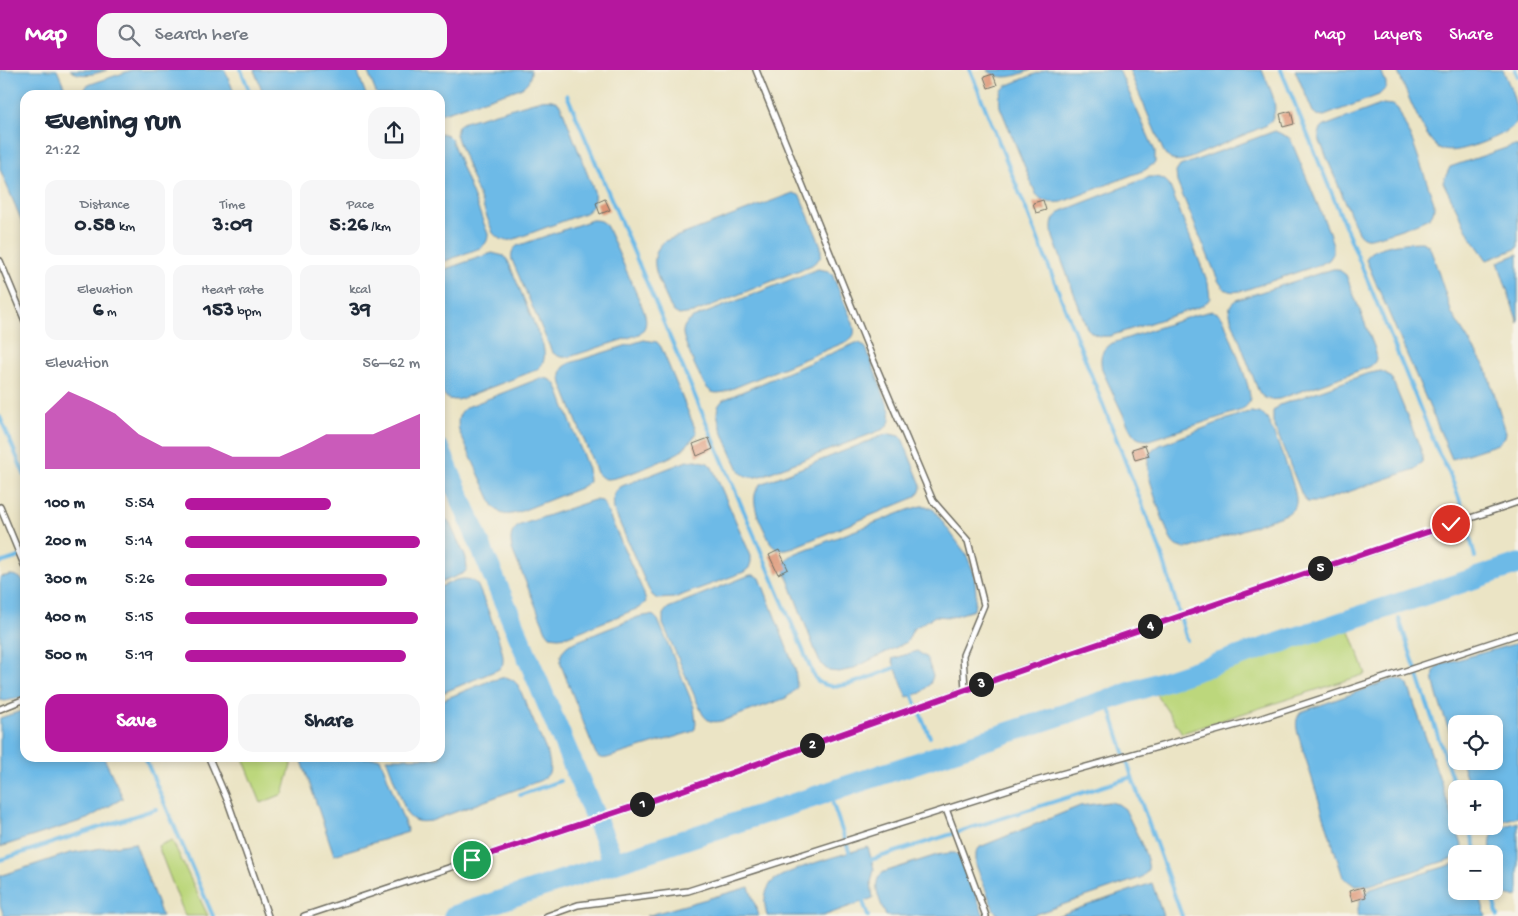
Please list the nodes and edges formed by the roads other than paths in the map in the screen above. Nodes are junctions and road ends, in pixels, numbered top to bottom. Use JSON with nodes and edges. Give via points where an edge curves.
{"nodes":[{"id":1,"x":756,"y":70,"type":"edge"},
{"id":2,"x":0,"y":261,"type":"edge"},
{"id":3,"x":20,"y":309,"type":"edge"},
{"id":4,"x":1518,"y":502,"type":"edge"},
{"id":5,"x":0,"y":507,"type":"edge"},
{"id":6,"x":20,"y":555,"type":"edge"},
{"id":7,"x":1518,"y":634,"type":"edge"},
{"id":8,"x":965,"y":690,"type":"junction"},
{"id":9,"x":20,"y":701,"type":"edge"},
{"id":10,"x":0,"y":709,"type":"edge"},
{"id":11,"x":211,"y":762,"type":"edge"},
{"id":12,"x":946,"y":809,"type":"junction"},
{"id":13,"x":268,"y":916,"type":"edge"},
{"id":14,"x":304,"y":916,"type":"edge"},
{"id":15,"x":546,"y":916,"type":"edge"},
{"id":16,"x":986,"y":916,"type":"edge"}],
"edges":[{"from":1,"to":8,"type":"lane","via":[[933,501],[968,541],[984,605],[962,655]]},
{"from":2,"to":3,"type":"lane"},
{"from":4,"to":8,"type":"lane"},
{"from":5,"to":6,"type":"lane"},
{"from":7,"to":12,"type":"lane","via":[[1262,718]]},
{"from":8,"to":14,"type":"lane","via":[[683,790]]},
{"from":9,"to":10,"type":"lane"},
{"from":11,"to":13,"type":"lane"},
{"from":12,"to":15,"type":"lane","via":[[688,891],[578,905]]},
{"from":12,"to":16,"type":"lane"}]}
